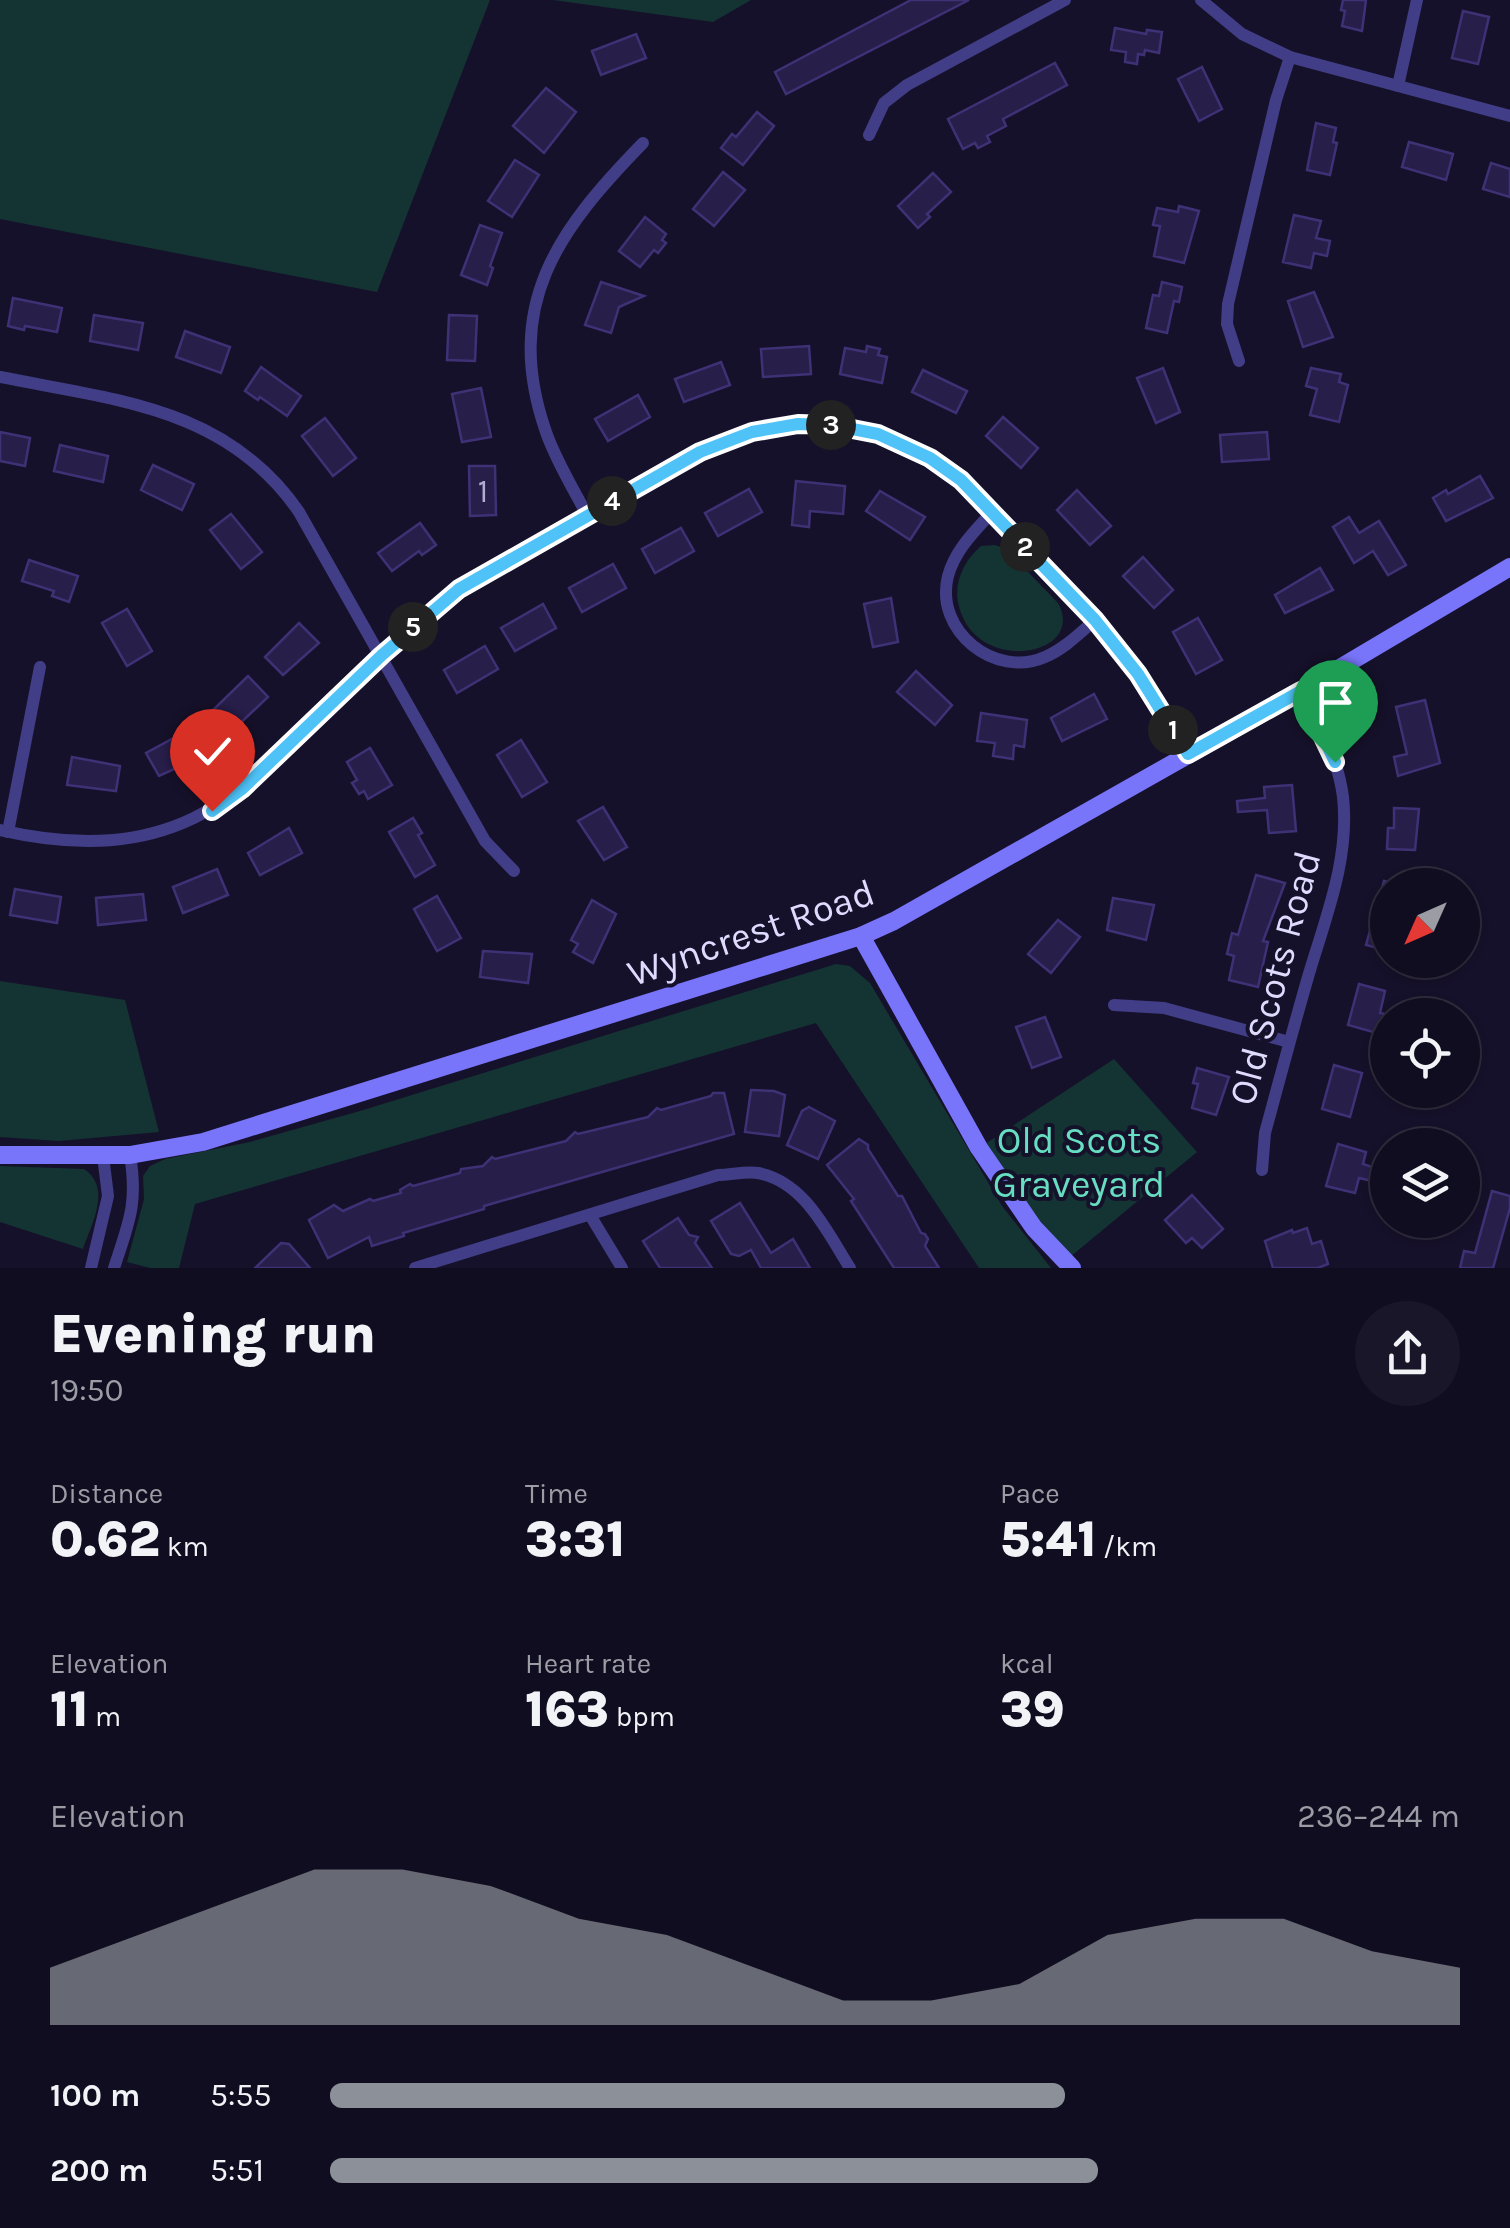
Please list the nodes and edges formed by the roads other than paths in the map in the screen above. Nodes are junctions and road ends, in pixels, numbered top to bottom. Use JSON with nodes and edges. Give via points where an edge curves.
{"nodes":[{"id":1,"x":1065,"y":0,"type":"edge"},
{"id":2,"x":1201,"y":0,"type":"edge"},
{"id":3,"x":1417,"y":0,"type":"edge"},
{"id":4,"x":1290,"y":57,"type":"junction"},
{"id":5,"x":1398,"y":86,"type":"junction"},
{"id":6,"x":1510,"y":116,"type":"edge"},
{"id":7,"x":869,"y":135,"type":"dead end"},
{"id":8,"x":642,"y":143,"type":"dead end"},
{"id":9,"x":1238,"y":361,"type":"dead end"},
{"id":10,"x":0,"y":378,"type":"edge"},
{"id":11,"x":992,"y":512,"type":"junction"},
{"id":12,"x":588,"y":515,"type":"junction"},
{"id":13,"x":1510,"y":566,"type":"edge"},
{"id":14,"x":1095,"y":620,"type":"junction"},
{"id":15,"x":382,"y":655,"type":"junction"},
{"id":16,"x":40,"y":668,"type":"dead end"},
{"id":17,"x":1301,"y":691,"type":"junction"},
{"id":18,"x":1188,"y":754,"type":"junction"},
{"id":19,"x":4,"y":831,"type":"edge"},
{"id":20,"x":514,"y":871,"type":"dead end"},
{"id":21,"x":861,"y":936,"type":"junction"},
{"id":22,"x":1114,"y":1005,"type":"dead end"},
{"id":23,"x":1289,"y":1042,"type":"junction"},
{"id":24,"x":0,"y":1154,"type":"edge"},
{"id":25,"x":130,"y":1155,"type":"junction"},
{"id":26,"x":103,"y":1156,"type":"junction"},
{"id":27,"x":1262,"y":1170,"type":"dead end"},
{"id":28,"x":590,"y":1214,"type":"junction"},
{"id":29,"x":102,"y":1225,"type":"junction"},
{"id":30,"x":127,"y":1232,"type":"junction"},
{"id":31,"x":91,"y":1268,"type":"edge"},
{"id":32,"x":114,"y":1268,"type":"edge"},
{"id":33,"x":416,"y":1268,"type":"edge"},
{"id":34,"x":622,"y":1268,"type":"edge"},
{"id":35,"x":850,"y":1268,"type":"edge"},
{"id":36,"x":1072,"y":1268,"type":"edge"}],
"edges":[{"from":1,"to":7,"type":"street","via":[[907,85],[884,103]]},
{"from":2,"to":4,"type":"street","via":[[1242,34]]},
{"from":3,"to":5,"type":"street"},
{"from":4,"to":5,"type":"street"},
{"from":4,"to":9,"type":"street","via":[[1228,304]]},
{"from":5,"to":6,"type":"street"},
{"from":8,"to":12,"type":"street","via":[[566,231],[535,312],[532,362],[539,410]]},
{"from":10,"to":15,"type":"street","via":[[182,417],[252,459],[299,512]]},
{"from":11,"to":12,"type":"street","via":[[930,458],[878,434],[818,424],[722,442]]},
{"from":11,"to":14,"type":"street"},
{"from":11,"to":14,"type":"street","via":[[954,557],[948,575],[950,614],[962,636],[994,659],[1025,663],[1054,653]]},
{"from":12,"to":15,"type":"street","via":[[452,594]]},
{"from":13,"to":17,"type":"street","name":"Wyncrest Road"},
{"from":14,"to":18,"type":"street"},
{"from":15,"to":19,"type":"street","via":[[212,811],[145,837],[104,842]]},
{"from":15,"to":20,"type":"street","via":[[485,842]]},
{"from":16,"to":19,"type":"street"},
{"from":17,"to":18,"type":"street","name":"Wyncrest Road"},
{"from":17,"to":23,"type":"street","name":"Old Scots Road","via":[[1335,762],[1344,831]]},
{"from":18,"to":21,"type":"street","name":"Wyncrest Road"},
{"from":21,"to":25,"type":"street","name":"Wyncrest Road","via":[[257,1127]]},
{"from":21,"to":36,"type":"street","via":[[979,1148],[1034,1228]]},
{"from":22,"to":23,"type":"street","via":[[1164,1008]]},
{"from":23,"to":27,"type":"street","name":"Old Scots Road"},
{"from":24,"to":26,"type":"street","name":"Wyncrest Road"},
{"from":25,"to":26,"type":"street","name":"Wyncrest Road"},
{"from":25,"to":30,"type":"street","via":[[135,1188]]},
{"from":26,"to":29,"type":"street","via":[[108,1181]]},
{"from":28,"to":33,"type":"street"},
{"from":28,"to":34,"type":"street"},
{"from":28,"to":35,"type":"street","via":[[718,1175],[758,1173],[792,1188]]},
{"from":29,"to":30,"type":"street"},
{"from":29,"to":31,"type":"street"},
{"from":30,"to":32,"type":"street"}]}
